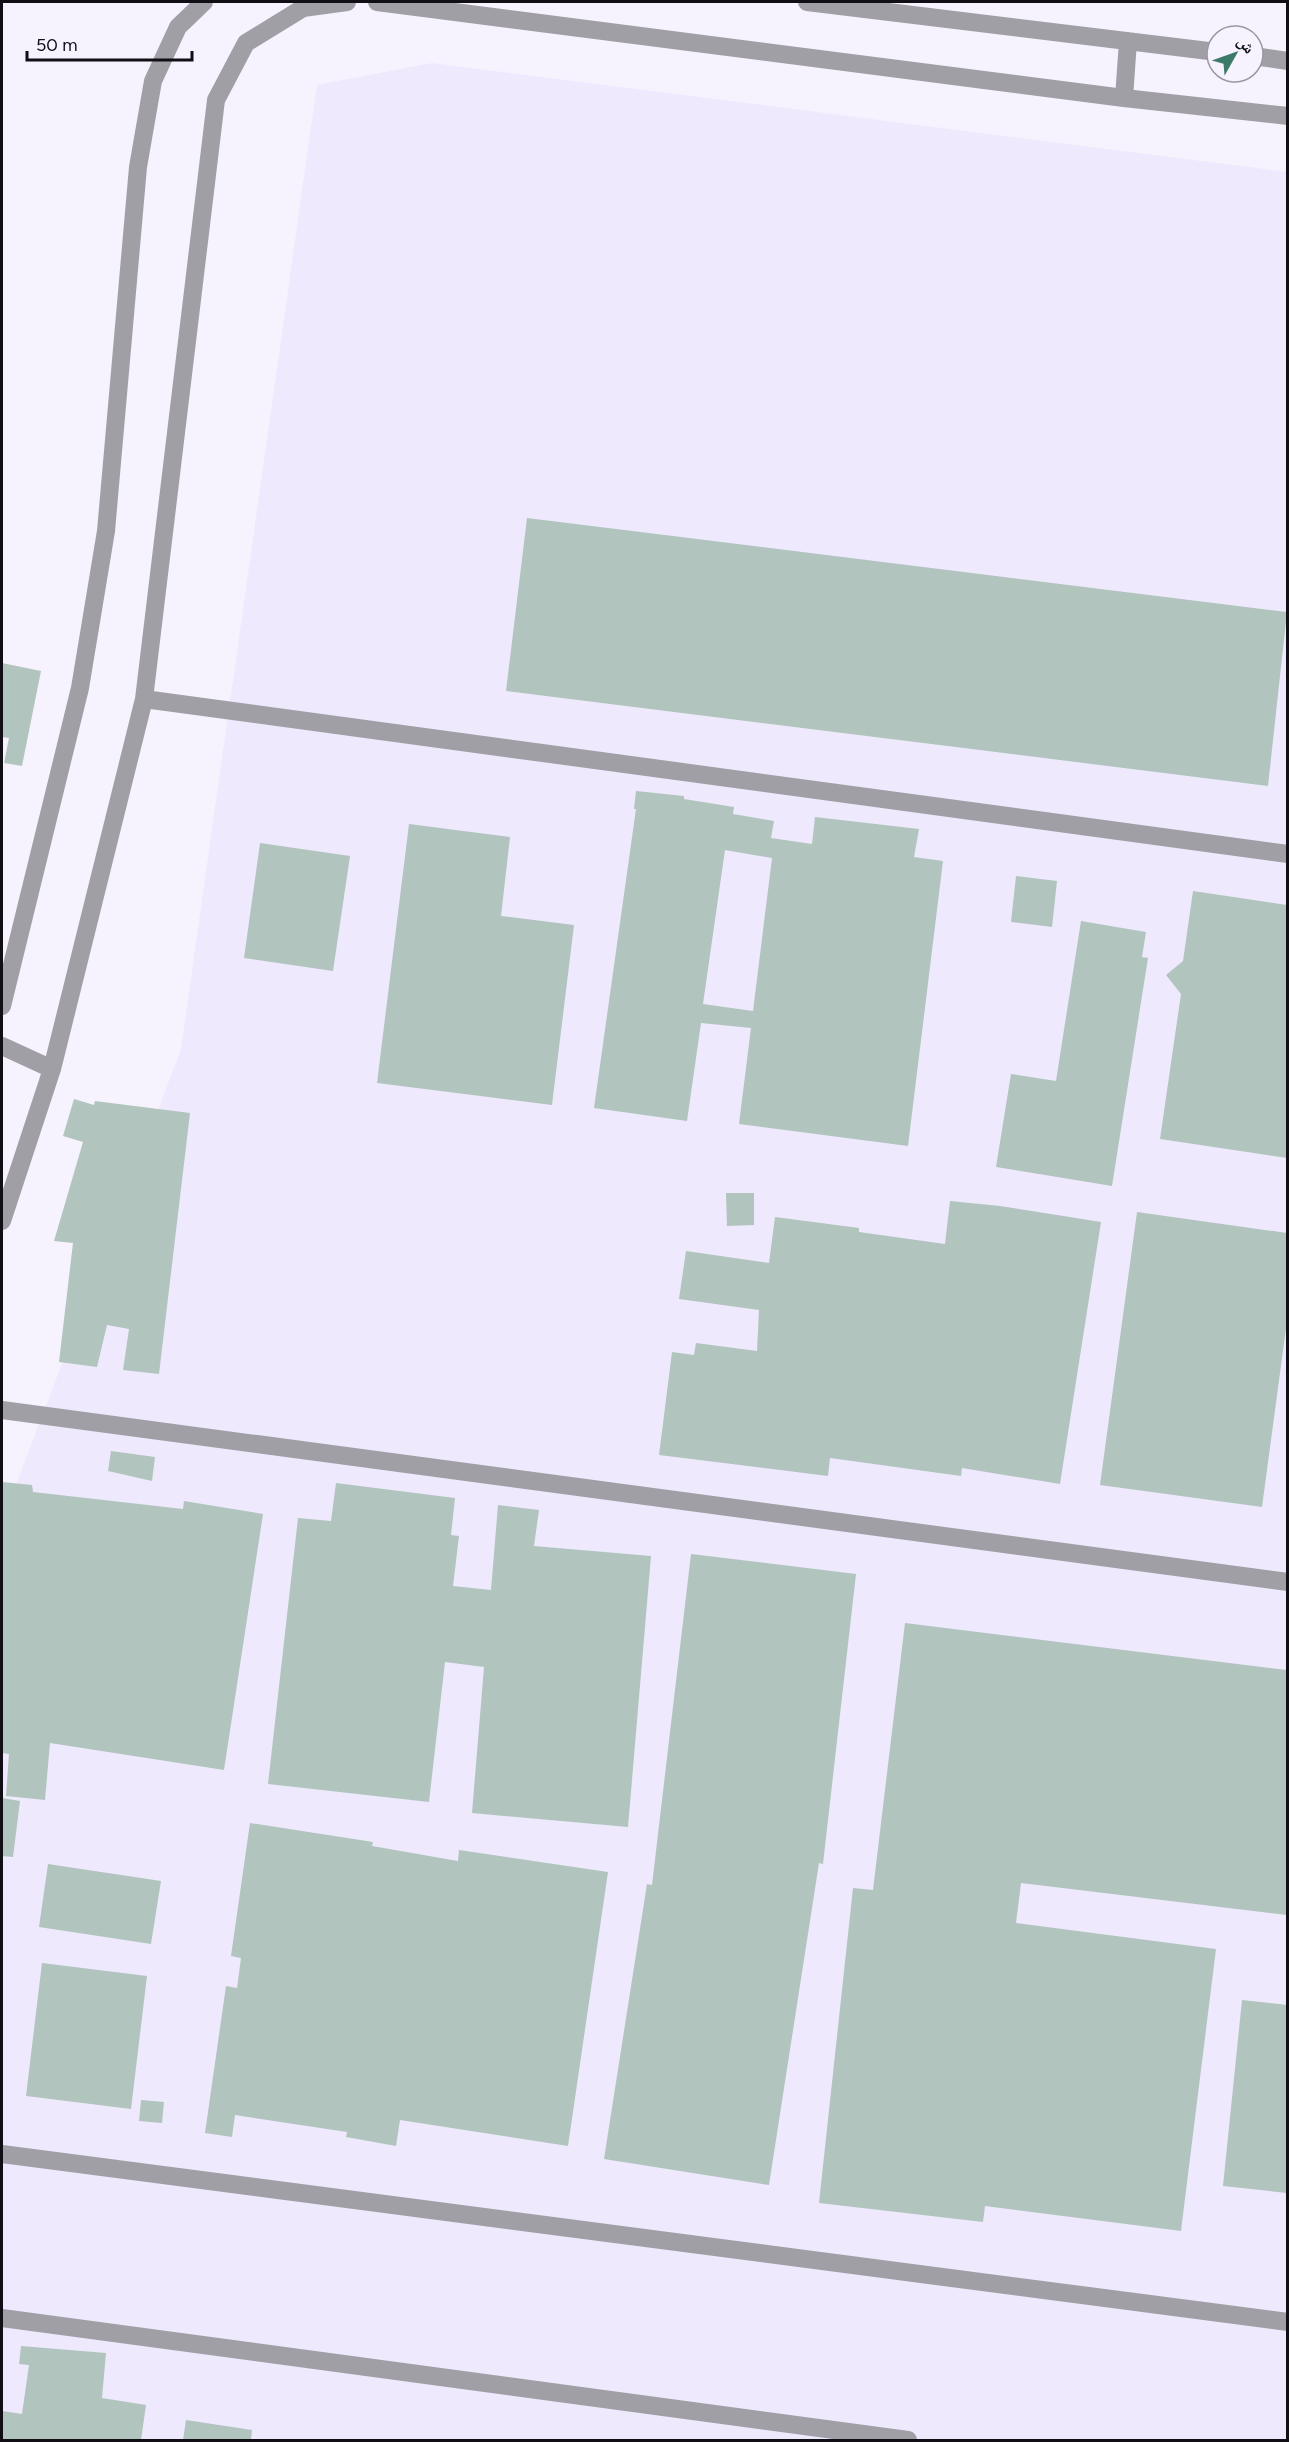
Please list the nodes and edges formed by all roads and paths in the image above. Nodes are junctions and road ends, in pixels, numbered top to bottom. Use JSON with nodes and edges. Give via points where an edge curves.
{"nodes":[{"id":1,"x":204,"y":2,"type":"edge"},
{"id":2,"x":346,"y":2,"type":"edge"},
{"id":3,"x":377,"y":2,"type":"edge"},
{"id":4,"x":807,"y":2,"type":"edge"},
{"id":5,"x":1128,"y":41,"type":"junction"},
{"id":6,"x":1205,"y":51,"type":"edge"},
{"id":7,"x":1265,"y":58,"type":"edge"},
{"id":8,"x":1287,"y":61,"type":"edge"},
{"id":9,"x":1124,"y":98,"type":"junction"},
{"id":10,"x":1287,"y":116,"type":"edge"},
{"id":11,"x":144,"y":699,"type":"junction"},
{"id":12,"x":1287,"y":854,"type":"edge"},
{"id":13,"x":2,"y":1006,"type":"edge"},
{"id":14,"x":2,"y":1046,"type":"edge"},
{"id":15,"x":52,"y":1069,"type":"junction"},
{"id":16,"x":2,"y":1221,"type":"edge"},
{"id":17,"x":2,"y":1410,"type":"edge"},
{"id":18,"x":1287,"y":1582,"type":"edge"},
{"id":19,"x":2,"y":2154,"type":"edge"},
{"id":20,"x":2,"y":2318,"type":"edge"},
{"id":21,"x":1287,"y":2322,"type":"edge"},
{"id":22,"x":908,"y":2440,"type":"edge"}],
"edges":[{"from":1,"to":13,"type":"street","via":[[178,27],[153,81],[138,167],[104,542],[80,688]]},
{"from":2,"to":11,"type":"street","via":[[303,8],[246,43],[216,100]]},
{"from":3,"to":9,"type":"street"},
{"from":4,"to":5,"type":"street"},
{"from":5,"to":6,"type":"street"},
{"from":5,"to":9,"type":"street"},
{"from":7,"to":8,"type":"street"},
{"from":9,"to":10,"type":"street"},
{"from":11,"to":12,"type":"street"},
{"from":11,"to":15,"type":"street"},
{"from":14,"to":15,"type":"street"},
{"from":15,"to":16,"type":"street"},
{"from":17,"to":18,"type":"street"},
{"from":19,"to":21,"type":"street"},
{"from":20,"to":22,"type":"street"}]}
